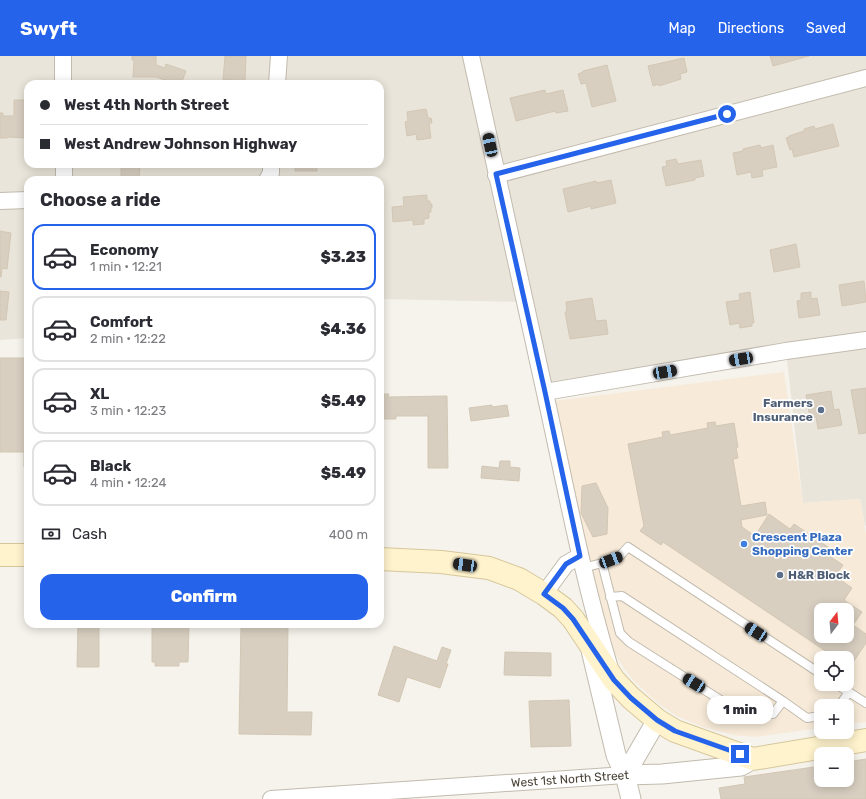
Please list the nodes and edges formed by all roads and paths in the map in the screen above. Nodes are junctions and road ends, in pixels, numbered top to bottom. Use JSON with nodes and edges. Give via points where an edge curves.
{"nodes":[{"id":1,"x":62,"y":56,"type":"edge"},
{"id":2,"x":279,"y":56,"type":"edge"},
{"id":3,"x":471,"y":56,"type":"edge"},
{"id":4,"x":866,"y":78,"type":"edge"},
{"id":5,"x":63,"y":80,"type":"edge"},
{"id":6,"x":277,"y":80,"type":"edge"},
{"id":7,"x":496,"y":174,"type":"junction"},
{"id":8,"x":0,"y":200,"type":"edge"},
{"id":9,"x":24,"y":200,"type":"edge"},
{"id":10,"x":866,"y":340,"type":"edge"},
{"id":11,"x":545,"y":392,"type":"junction"},
{"id":12,"x":0,"y":554,"type":"edge"},
{"id":13,"x":24,"y":555,"type":"edge"},
{"id":14,"x":384,"y":559,"type":"edge"},
{"id":15,"x":581,"y":562,"type":"junction"},
{"id":16,"x":602,"y":564,"type":"junction"},
{"id":17,"x":544,"y":594,"type":"junction"},
{"id":18,"x":610,"y":597,"type":"junction"},
{"id":19,"x":590,"y":644,"type":"junction"},
{"id":20,"x":814,"y":669,"type":"edge"},
{"id":21,"x":614,"y":680,"type":"junction"},
{"id":22,"x":849,"y":692,"type":"joint"},
{"id":23,"x":844,"y":699,"type":"edge"},
{"id":24,"x":783,"y":701,"type":"junction"},
{"id":25,"x":866,"y":703,"type":"edge"},
{"id":26,"x":814,"y":717,"type":"edge"},
{"id":27,"x":657,"y":720,"type":"junction"},
{"id":28,"x":866,"y":740,"type":"edge"},
{"id":29,"x":753,"y":759,"type":"junction"},
{"id":30,"x":625,"y":774,"type":"junction"},
{"id":31,"x":271,"y":799,"type":"edge"},
{"id":32,"x":631,"y":799,"type":"edge"}],
"edges":[{"from":1,"to":5,"type":"street"},
{"from":2,"to":6,"type":"street"},
{"from":3,"to":7,"type":"street"},
{"from":4,"to":7,"type":"street"},
{"from":7,"to":11,"type":"street"},
{"from":8,"to":9,"type":"street"},
{"from":10,"to":11,"type":"street"},
{"from":11,"to":15,"type":"street"},
{"from":12,"to":13,"type":"main road"},
{"from":14,"to":17,"type":"main road","via":[[489,568],[519,579]]},
{"from":15,"to":16,"type":"lane"},
{"from":15,"to":17,"type":"street","via":[[566,564]]},
{"from":15,"to":21,"type":"street"},
{"from":16,"to":18,"type":"lane"},
{"from":16,"to":20,"type":"lane","via":[[619,557],[628,547]]},
{"from":17,"to":19,"type":"main road","via":[[563,608]]},
{"from":18,"to":24,"type":"lane","via":[[622,596]]},
{"from":18,"to":24,"type":"lane","via":[[620,633],[629,642],[733,708],[751,714],[773,714]]},
{"from":19,"to":21,"type":"main road"},
{"from":19,"to":30,"type":"street","via":[[616,755]]},
{"from":21,"to":27,"type":"main road"},
{"from":22,"to":23,"type":"lane"},
{"from":22,"to":25,"type":"lane"},
{"from":24,"to":26,"type":"lane","via":[[807,718]]},
{"from":27,"to":29,"type":"main road","via":[[675,731]]},
{"from":27,"to":30,"type":"street"},
{"from":28,"to":29,"type":"main road","name":"West 1st North Street"},
{"from":29,"to":30,"type":"street","name":"West 1st North Street","via":[[741,766],[662,774]]},
{"from":30,"to":31,"type":"street","name":"West 1st North Street"},
{"from":30,"to":32,"type":"street"}]}
